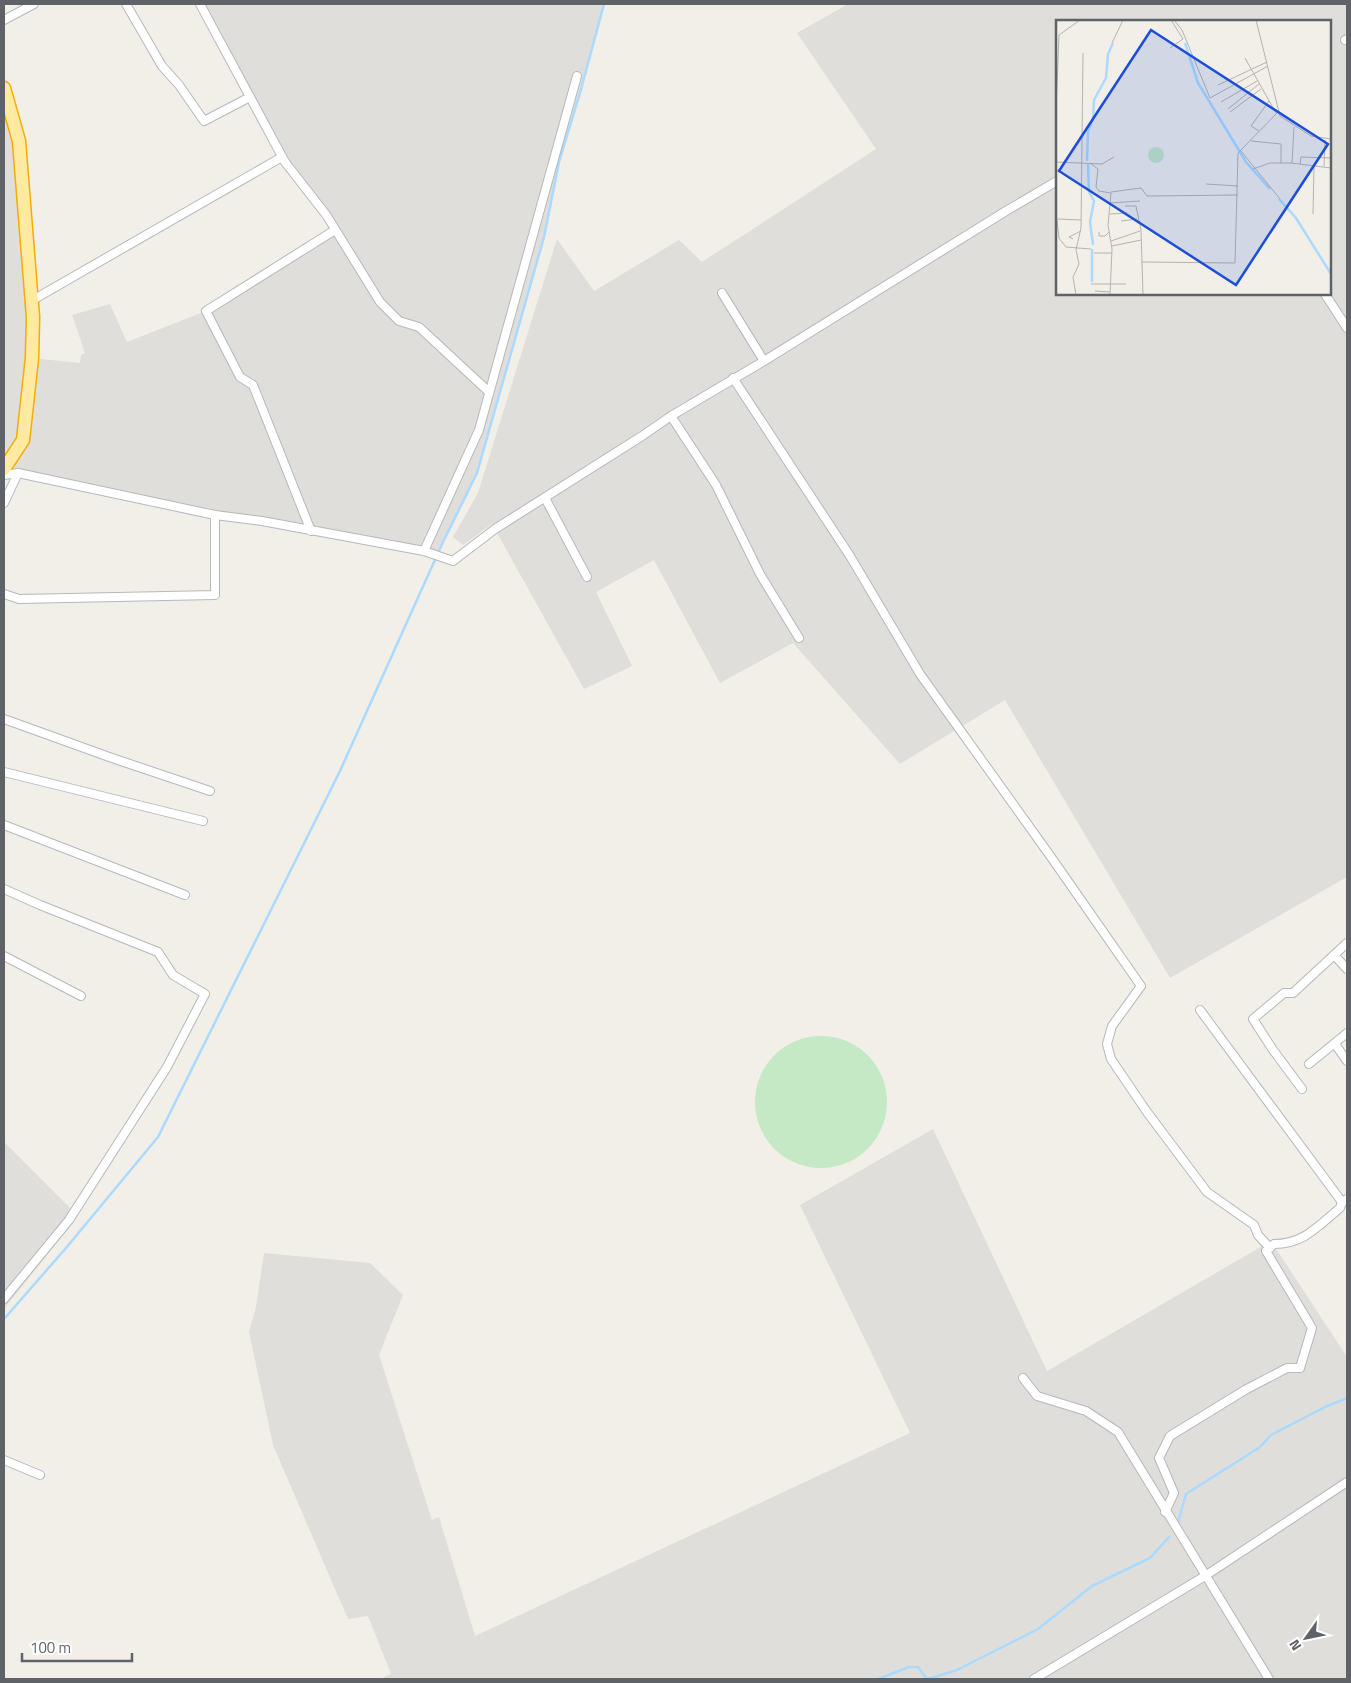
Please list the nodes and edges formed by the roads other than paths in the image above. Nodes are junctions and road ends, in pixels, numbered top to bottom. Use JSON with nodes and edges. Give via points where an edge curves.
{"nodes":[{"id":1,"x":34,"y":4,"type":"edge"},
{"id":2,"x":126,"y":4,"type":"edge"},
{"id":3,"x":200,"y":4,"type":"edge"},
{"id":4,"x":4,"y":20,"type":"edge"},
{"id":5,"x":577,"y":76,"type":"dead end"},
{"id":6,"x":4,"y":88,"type":"edge"},
{"id":7,"x":250,"y":97,"type":"junction"},
{"id":8,"x":282,"y":157,"type":"junction"},
{"id":9,"x":1056,"y":182,"type":"edge"},
{"id":10,"x":335,"y":230,"type":"junction"},
{"id":11,"x":722,"y":293,"type":"dead end"},
{"id":12,"x":1326,"y":295,"type":"edge"},
{"id":13,"x":32,"y":301,"type":"junction"},
{"id":14,"x":1347,"y":328,"type":"edge"},
{"id":15,"x":764,"y":361,"type":"junction"},
{"id":16,"x":733,"y":378,"type":"junction"},
{"id":17,"x":489,"y":392,"type":"junction"},
{"id":18,"x":670,"y":416,"type":"junction"},
{"id":19,"x":4,"y":470,"type":"edge"},
{"id":20,"x":18,"y":473,"type":"junction"},
{"id":21,"x":4,"y":475,"type":"edge"},
{"id":22,"x":545,"y":498,"type":"junction"},
{"id":23,"x":4,"y":503,"type":"edge"},
{"id":24,"x":215,"y":515,"type":"junction"},
{"id":25,"x":312,"y":531,"type":"junction"},
{"id":26,"x":424,"y":551,"type":"junction"},
{"id":27,"x":587,"y":577,"type":"dead end"},
{"id":28,"x":4,"y":594,"type":"edge"},
{"id":29,"x":799,"y":638,"type":"dead end"},
{"id":30,"x":4,"y":719,"type":"edge"},
{"id":31,"x":4,"y":772,"type":"edge"},
{"id":32,"x":210,"y":791,"type":"dead end"},
{"id":33,"x":202,"y":822,"type":"dead end"},
{"id":34,"x":4,"y":825,"type":"edge"},
{"id":35,"x":4,"y":889,"type":"edge"},
{"id":36,"x":184,"y":895,"type":"dead end"},
{"id":37,"x":1347,"y":943,"type":"edge"},
{"id":38,"x":1334,"y":955,"type":"junction"},
{"id":39,"x":4,"y":956,"type":"edge"},
{"id":40,"x":1347,"y":970,"type":"edge"},
{"id":41,"x":81,"y":996,"type":"dead end"},
{"id":42,"x":1200,"y":1010,"type":"dead end"},
{"id":43,"x":1347,"y":1033,"type":"edge"},
{"id":44,"x":1335,"y":1044,"type":"junction"},
{"id":45,"x":1347,"y":1061,"type":"edge"},
{"id":46,"x":1309,"y":1064,"type":"dead end"},
{"id":47,"x":1302,"y":1090,"type":"dead end"},
{"id":48,"x":1345,"y":1200,"type":"edge"},
{"id":49,"x":1270,"y":1248,"type":"junction"},
{"id":50,"x":4,"y":1299,"type":"edge"},
{"id":51,"x":1023,"y":1378,"type":"dead end"},
{"id":52,"x":4,"y":1460,"type":"edge"},
{"id":53,"x":40,"y":1476,"type":"dead end"},
{"id":54,"x":1347,"y":1482,"type":"edge"},
{"id":55,"x":1165,"y":1512,"type":"junction"},
{"id":56,"x":1205,"y":1576,"type":"junction"},
{"id":57,"x":1034,"y":1679,"type":"edge"},
{"id":58,"x":1269,"y":1679,"type":"edge"}],
"edges":[{"from":1,"to":4,"type":"street"},
{"from":2,"to":7,"type":"street","via":[[162,66],[204,121]]},
{"from":3,"to":7,"type":"street"},
{"from":5,"to":17,"type":"street"},
{"from":6,"to":13,"type":"highway","via":[[19,141]]},
{"from":7,"to":8,"type":"street"},
{"from":8,"to":10,"type":"street"},
{"from":8,"to":13,"type":"street"},
{"from":9,"to":15,"type":"street"},
{"from":10,"to":17,"type":"street","via":[[380,302],[399,321],[419,327]]},
{"from":10,"to":25,"type":"street","via":[[206,311],[240,377],[252,385]]},
{"from":11,"to":15,"type":"street"},
{"from":12,"to":14,"type":"street"},
{"from":13,"to":19,"type":"highway","via":[[32,358],[23,440]]},
{"from":15,"to":16,"type":"street"},
{"from":16,"to":18,"type":"street"},
{"from":16,"to":49,"type":"street","via":[[850,556],[920,674],[1142,986],[1112,1026],[1107,1044],[1111,1059],[1207,1192],[1254,1224],[1258,1235]]},
{"from":17,"to":26,"type":"street","via":[[479,430]]},
{"from":18,"to":22,"type":"street"},
{"from":18,"to":29,"type":"street","via":[[716,485],[760,574]]},
{"from":20,"to":21,"type":"street"},
{"from":20,"to":23,"type":"street"},
{"from":20,"to":24,"type":"street"},
{"from":22,"to":26,"type":"street","via":[[495,529],[453,561]]},
{"from":22,"to":27,"type":"street"},
{"from":24,"to":25,"type":"street"},
{"from":24,"to":28,"type":"street","via":[[215,595],[19,599]]},
{"from":25,"to":26,"type":"street"},
{"from":30,"to":32,"type":"street"},
{"from":31,"to":33,"type":"street"},
{"from":34,"to":36,"type":"street"},
{"from":35,"to":50,"type":"street","via":[[158,952],[173,975],[205,994],[167,1067],[69,1220]]},
{"from":37,"to":38,"type":"street"},
{"from":38,"to":40,"type":"street"},
{"from":38,"to":47,"type":"street","via":[[1293,993],[1284,993],[1253,1019]]},
{"from":39,"to":41,"type":"street"},
{"from":42,"to":48,"type":"street"},
{"from":43,"to":44,"type":"street"},
{"from":44,"to":45,"type":"street"},
{"from":44,"to":46,"type":"street"},
{"from":48,"to":49,"type":"street","via":[[1340,1208],[1301,1240],[1274,1244]]},
{"from":49,"to":55,"type":"street","via":[[1266,1251],[1312,1328],[1300,1368],[1287,1368],[1170,1436],[1158,1458],[1174,1493]]},
{"from":51,"to":55,"type":"street","via":[[1037,1396],[1086,1411],[1118,1432]]},
{"from":52,"to":53,"type":"street"},
{"from":54,"to":56,"type":"street"},
{"from":55,"to":56,"type":"street"},
{"from":56,"to":57,"type":"street"},
{"from":56,"to":58,"type":"street"}]}
